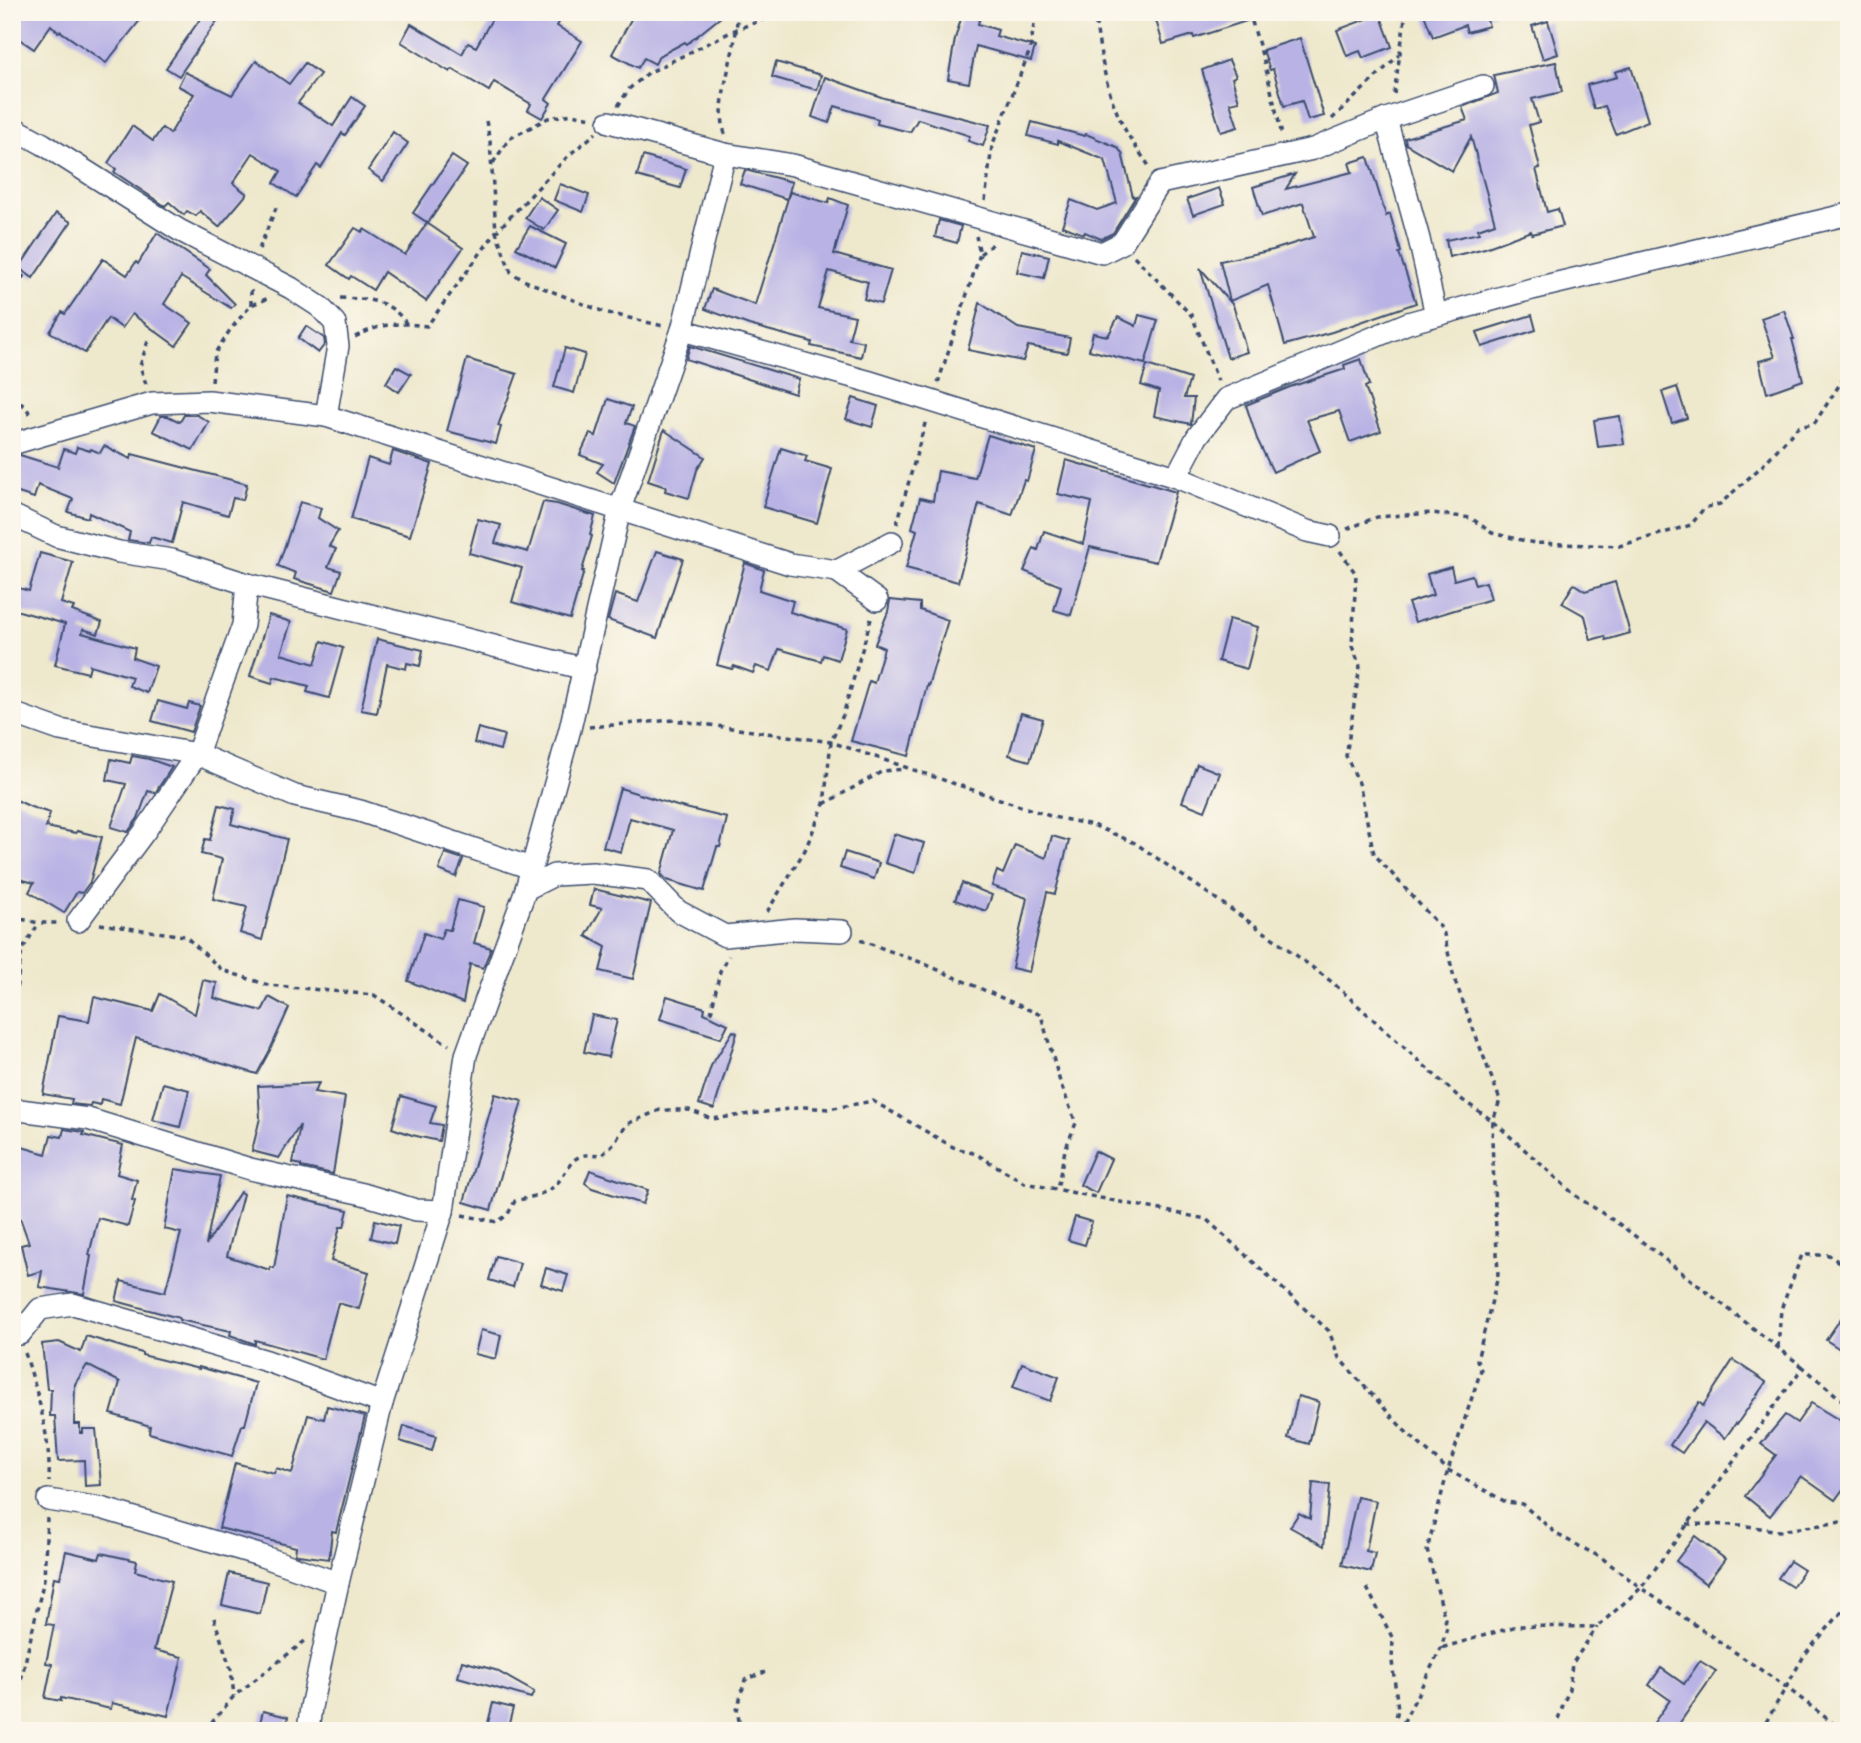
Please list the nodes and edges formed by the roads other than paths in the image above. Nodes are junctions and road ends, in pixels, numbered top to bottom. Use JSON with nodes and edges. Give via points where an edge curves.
{"nodes":[{"id":1,"x":1483,"y":86,"type":"dead end"},
{"id":2,"x":1386,"y":120,"type":"junction"},
{"id":3,"x":609,"y":122,"type":"road end"},
{"id":4,"x":12,"y":127,"type":"edge"},
{"id":5,"x":725,"y":154,"type":"junction"},
{"id":6,"x":1849,"y":214,"type":"edge"},
{"id":7,"x":1436,"y":316,"type":"junction"},
{"id":8,"x":682,"y":330,"type":"junction"},
{"id":9,"x":326,"y":416,"type":"junction"},
{"id":10,"x":12,"y":444,"type":"edge"},
{"id":11,"x":1176,"y":477,"type":"junction"},
{"id":12,"x":620,"y":509,"type":"junction"},
{"id":13,"x":12,"y":515,"type":"edge"},
{"id":14,"x":1330,"y":536,"type":"road end"},
{"id":15,"x":892,"y":542,"type":"road end"},
{"id":16,"x":837,"y":571,"type":"junction"},
{"id":17,"x":247,"y":584,"type":"junction"},
{"id":18,"x":877,"y":600,"type":"road end"},
{"id":19,"x":585,"y":669,"type":"junction"},
{"id":20,"x":12,"y":713,"type":"edge"},
{"id":21,"x":197,"y":754,"type":"junction"},
{"id":22,"x":531,"y":867,"type":"junction"},
{"id":23,"x":526,"y":889,"type":"junction"},
{"id":24,"x":78,"y":921,"type":"road end"},
{"id":25,"x":842,"y":931,"type":"road end"},
{"id":26,"x":12,"y":1109,"type":"edge"},
{"id":27,"x":443,"y":1211,"type":"junction"},
{"id":28,"x":20,"y":1334,"type":"dead end"},
{"id":29,"x":382,"y":1403,"type":"junction"},
{"id":30,"x":48,"y":1500,"type":"dead end"},
{"id":31,"x":338,"y":1583,"type":"junction"},
{"id":32,"x":308,"y":1731,"type":"edge"}],
"edges":[{"from":1,"to":2,"type":"street"},
{"from":2,"to":5,"type":"street","via":[[1313,149],[1160,183],[1122,243],[1102,253],[793,165]]},
{"from":2,"to":7,"type":"street"},
{"from":3,"to":5,"type":"street"},
{"from":4,"to":9,"type":"street","via":[[179,230],[320,307],[335,323],[338,345]]},
{"from":5,"to":8,"type":"street"},
{"from":6,"to":7,"type":"street"},
{"from":7,"to":11,"type":"street","via":[[1408,323],[1226,399],[1197,437]]},
{"from":8,"to":11,"type":"street","via":[[867,381]]},
{"from":8,"to":12,"type":"street"},
{"from":9,"to":10,"type":"street","via":[[209,401],[152,403]]},
{"from":9,"to":12,"type":"street"},
{"from":11,"to":14,"type":"street","via":[[1307,531]]},
{"from":12,"to":16,"type":"street","via":[[790,564]]},
{"from":12,"to":19,"type":"street"},
{"from":13,"to":17,"type":"street","via":[[56,536],[172,560]]},
{"from":15,"to":16,"type":"street"},
{"from":16,"to":18,"type":"street"},
{"from":17,"to":19,"type":"street"},
{"from":17,"to":21,"type":"street","via":[[243,625]]},
{"from":19,"to":22,"type":"street"},
{"from":20,"to":21,"type":"street","via":[[60,730]]},
{"from":21,"to":22,"type":"street","via":[[295,796],[360,811]]},
{"from":21,"to":24,"type":"street"},
{"from":22,"to":23,"type":"street"},
{"from":23,"to":25,"type":"street","via":[[554,874],[648,880],[678,911],[724,936],[795,929]]},
{"from":23,"to":27,"type":"street","via":[[466,1055]]},
{"from":26,"to":27,"type":"street","via":[[88,1119],[250,1169],[416,1210]]},
{"from":27,"to":29,"type":"street"},
{"from":28,"to":29,"type":"street","via":[[40,1309],[73,1304],[267,1361]]},
{"from":29,"to":31,"type":"street"},
{"from":30,"to":31,"type":"street","via":[[101,1508]]},
{"from":31,"to":32,"type":"street"}]}
